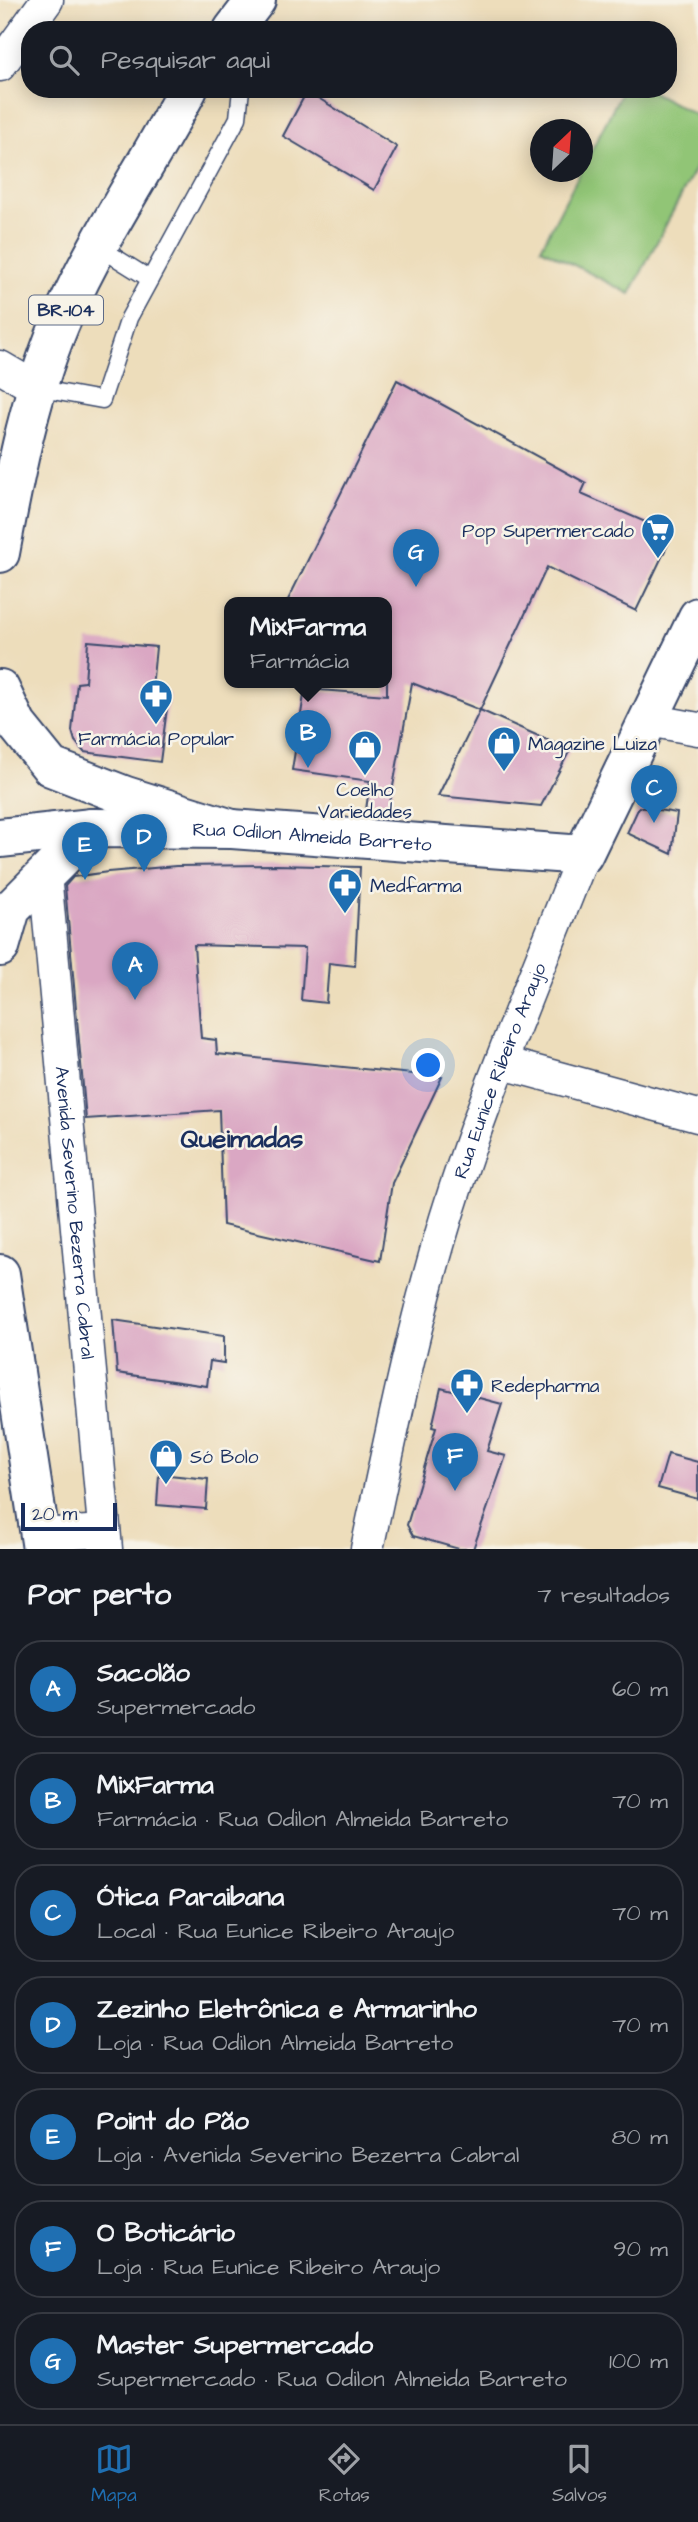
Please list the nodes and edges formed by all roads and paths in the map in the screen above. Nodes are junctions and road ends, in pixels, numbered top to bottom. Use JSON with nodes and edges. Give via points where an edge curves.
{"nodes":[{"id":1,"x":47,"y":0,"type":"edge"},
{"id":2,"x":32,"y":21,"type":"edge"},
{"id":3,"x":21,"y":36,"type":"edge"},
{"id":4,"x":0,"y":65,"type":"edge"},
{"id":5,"x":183,"y":98,"type":"edge"},
{"id":6,"x":240,"y":98,"type":"edge"},
{"id":7,"x":97,"y":246,"type":"junction"},
{"id":8,"x":150,"y":279,"type":"junction"},
{"id":9,"x":0,"y":367,"type":"edge"},
{"id":10,"x":36,"y":388,"type":"junction"},
{"id":11,"x":1,"y":545,"type":"edge"},
{"id":12,"x":698,"y":617,"type":"edge"},
{"id":13,"x":0,"y":689,"type":"edge"},
{"id":14,"x":649,"y":720,"type":"junction"},
{"id":15,"x":698,"y":729,"type":"edge"},
{"id":16,"x":92,"y":828,"type":"junction"},
{"id":17,"x":232,"y":829,"type":"junction"},
{"id":18,"x":0,"y":838,"type":"edge"},
{"id":19,"x":583,"y":855,"type":"junction"},
{"id":20,"x":45,"y":874,"type":"junction"},
{"id":21,"x":0,"y":947,"type":"edge"},
{"id":22,"x":503,"y":1063,"type":"junction"},
{"id":23,"x":698,"y":1116,"type":"edge"},
{"id":24,"x":0,"y":1275,"type":"edge"},
{"id":25,"x":105,"y":1540,"type":"edge"},
{"id":26,"x":41,"y":1542,"type":"edge"},
{"id":27,"x":367,"y":1549,"type":"edge"}],
"edges":[{"from":1,"to":2,"type":"street"},
{"from":3,"to":4,"type":"street"},
{"from":5,"to":7,"type":"main road","number":"BR-104"},
{"from":6,"to":8,"type":"lane","via":[[238,118]]},
{"from":7,"to":8,"type":"lane"},
{"from":7,"to":10,"type":"main road","number":"BR-104"},
{"from":8,"to":10,"type":"lane","via":[[129,318],[102,400]]},
{"from":9,"to":10,"type":"street"},
{"from":10,"to":11,"type":"main road","number":"BR-104"},
{"from":12,"to":14,"type":"main road","name":"Rua Eunice Ribeiro Araujo"},
{"from":13,"to":17,"type":"main road","via":[[18,725],[51,767]]},
{"from":14,"to":15,"type":"street"},
{"from":14,"to":19,"type":"main road","name":"Rua Eunice Ribeiro Araujo"},
{"from":16,"to":17,"type":"main road","name":"Rua Odilon Almeida Barreto"},
{"from":16,"to":18,"type":"main road","name":"Rua Odilon Almeida Barreto"},
{"from":16,"to":20,"type":"main road"},
{"from":17,"to":19,"type":"main road","name":"Rua Odilon Almeida Barreto"},
{"from":19,"to":22,"type":"street","name":"Rua Eunice Ribeiro Araujo"},
{"from":20,"to":21,"type":"main road","via":[[11,909]]},
{"from":20,"to":25,"type":"street","name":"Avenida Severino Bezerra Cabral"},
{"from":22,"to":23,"type":"street"},
{"from":22,"to":27,"type":"street","name":"Rua Eunice Ribeiro Araujo","via":[[466,1156],[411,1339]]},
{"from":24,"to":26,"type":"main road"},
{"from":25,"to":26,"type":"street"}]}
